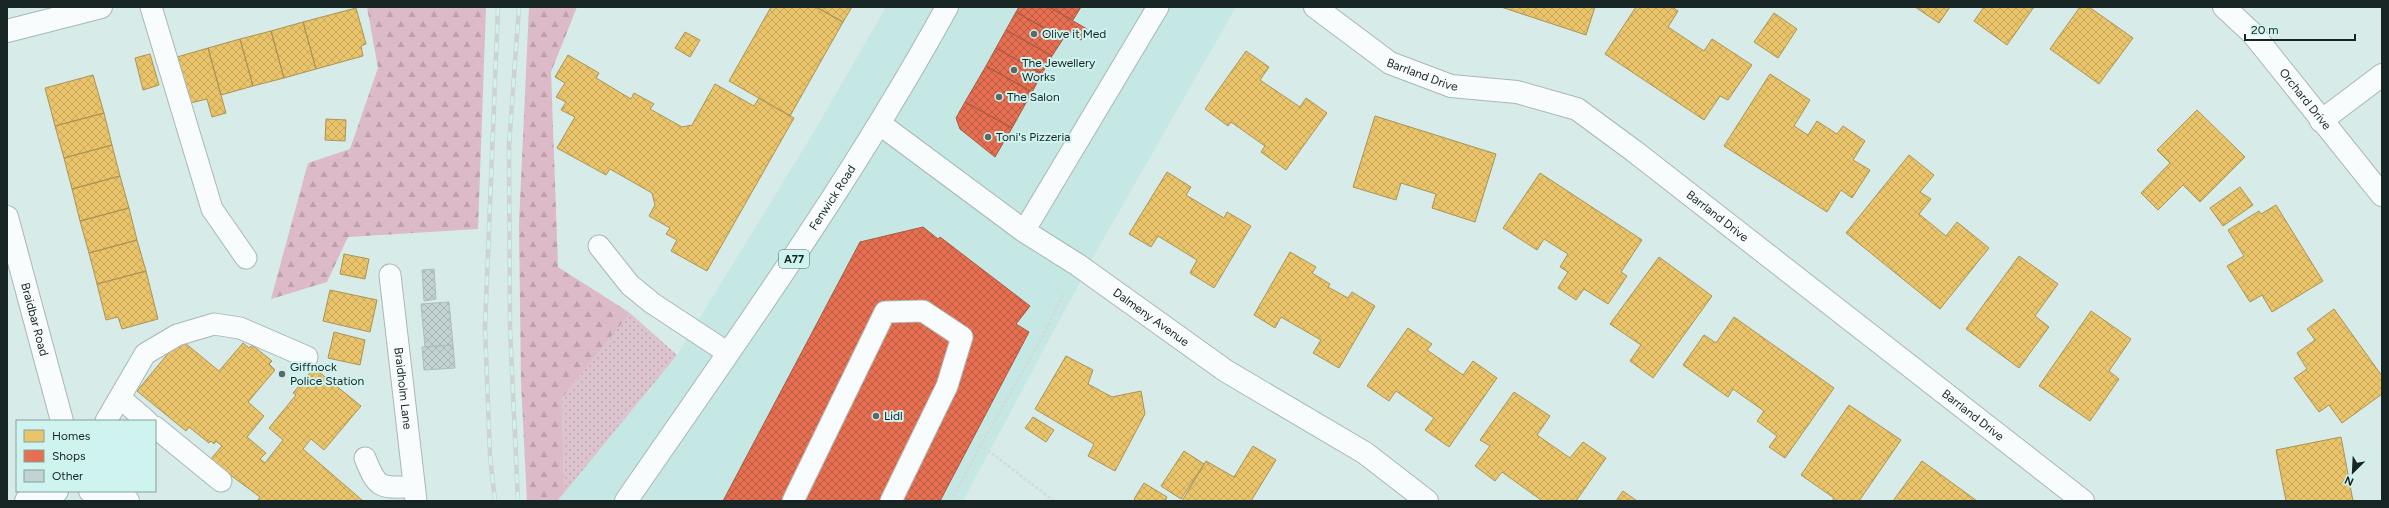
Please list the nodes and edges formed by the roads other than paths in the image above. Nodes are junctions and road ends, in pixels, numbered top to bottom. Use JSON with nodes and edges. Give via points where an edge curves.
{"nodes":[{"id":1,"x":101,"y":7,"type":"edge"},
{"id":2,"x":151,"y":7,"type":"edge"},
{"id":3,"x":947,"y":7,"type":"edge"},
{"id":4,"x":1158,"y":7,"type":"edge"},
{"id":5,"x":1315,"y":7,"type":"edge"},
{"id":6,"x":2224,"y":7,"type":"edge"},
{"id":7,"x":7,"y":31,"type":"edge"},
{"id":8,"x":2382,"y":75,"type":"edge"},
{"id":9,"x":2321,"y":121,"type":"junction"},
{"id":10,"x":880,"y":124,"type":"junction"},
{"id":11,"x":2382,"y":195,"type":"edge"},
{"id":12,"x":7,"y":217,"type":"edge"},
{"id":13,"x":1024,"y":231,"type":"junction"},
{"id":14,"x":599,"y":246,"type":"dead end"},
{"id":15,"x":246,"y":258,"type":"dead end"},
{"id":16,"x":390,"y":275,"type":"dead end"},
{"id":17,"x":728,"y":354,"type":"junction"},
{"id":18,"x":307,"y":357,"type":"dead end"},
{"id":19,"x":120,"y":398,"type":"junction"},
{"id":20,"x":62,"y":420,"type":"edge"},
{"id":21,"x":107,"y":420,"type":"edge"},
{"id":22,"x":146,"y":420,"type":"edge"},
{"id":23,"x":156,"y":428,"type":"edge"},
{"id":24,"x":364,"y":458,"type":"dead end"},
{"id":25,"x":220,"y":481,"type":"dead end"},
{"id":26,"x":54,"y":492,"type":"edge"},
{"id":27,"x":94,"y":492,"type":"edge"},
{"id":28,"x":415,"y":494,"type":"edge"},
{"id":29,"x":26,"y":501,"type":"edge"},
{"id":30,"x":128,"y":501,"type":"edge"},
{"id":31,"x":626,"y":501,"type":"edge"},
{"id":32,"x":793,"y":501,"type":"edge"},
{"id":33,"x":891,"y":501,"type":"edge"},
{"id":34,"x":1427,"y":501,"type":"edge"},
{"id":35,"x":2083,"y":501,"type":"edge"}],
"edges":[{"from":1,"to":7,"type":"street"},
{"from":2,"to":15,"type":"lane","via":[[212,209]]},
{"from":3,"to":10,"type":"street","name":"Fenwick Road","number":"A77"},
{"from":4,"to":13,"type":"lane"},
{"from":5,"to":35,"type":"street","name":"Barrland Drive","via":[[1390,63],[1451,86],[1517,92],[1577,109],[1640,155]]},
{"from":6,"to":9,"type":"street","name":"Orchard Drive","via":[[2253,34]]},
{"from":8,"to":9,"type":"street"},
{"from":9,"to":11,"type":"street","name":"Orchard Drive"},
{"from":10,"to":13,"type":"street","name":"Dalmeny Avenue"},
{"from":10,"to":17,"type":"street","name":"Fenwick Road","number":"A77","via":[[794,259]]},
{"from":12,"to":20,"type":"street","name":"Braidbar Road"},
{"from":13,"to":34,"type":"street","name":"Dalmeny Avenue","via":[[1078,264],[1226,371],[1366,453]]},
{"from":14,"to":17,"type":"lane","via":[[630,285],[652,303]]},
{"from":16,"to":28,"type":"lane","name":"Braidholm Lane"},
{"from":17,"to":31,"type":"street","name":"Fenwick Road","number":"A77"},
{"from":18,"to":19,"type":"lane","via":[[240,328],[214,324],[177,335],[145,354]]},
{"from":19,"to":21,"type":"lane"},
{"from":19,"to":22,"type":"lane"},
{"from":23,"to":25,"type":"lane"},
{"from":24,"to":28,"type":"lane","via":[[374,480],[384,487]]},
{"from":26,"to":29,"type":"street"},
{"from":27,"to":30,"type":"street"},
{"from":32,"to":33,"type":"lane","via":[[885,312],[923,311],[962,337],[947,386]]}]}
